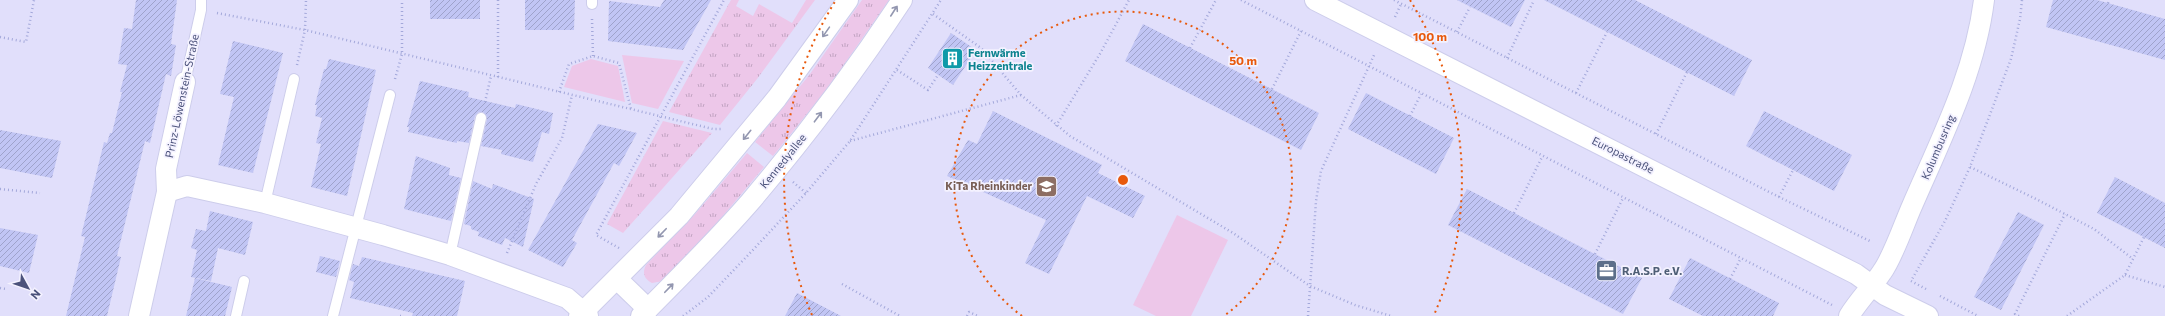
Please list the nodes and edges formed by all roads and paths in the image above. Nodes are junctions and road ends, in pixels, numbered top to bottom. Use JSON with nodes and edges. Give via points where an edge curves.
{"nodes":[{"id":1,"x":34,"y":0,"type":"edge"},
{"id":2,"x":306,"y":0,"type":"edge"},
{"id":3,"x":402,"y":0,"type":"edge"},
{"id":4,"x":498,"y":0,"type":"edge"},
{"id":5,"x":724,"y":0,"type":"edge"},
{"id":6,"x":848,"y":0,"type":"edge"},
{"id":7,"x":902,"y":0,"type":"edge"},
{"id":8,"x":941,"y":0,"type":"edge"},
{"id":9,"x":1128,"y":0,"type":"edge"},
{"id":10,"x":1216,"y":0,"type":"edge"},
{"id":11,"x":1241,"y":0,"type":"edge"},
{"id":12,"x":1315,"y":0,"type":"edge"},
{"id":13,"x":1394,"y":0,"type":"edge"},
{"id":14,"x":1534,"y":0,"type":"edge"},
{"id":15,"x":1984,"y":0,"type":"edge"},
{"id":16,"x":2022,"y":0,"type":"edge"},
{"id":17,"x":592,"y":2,"type":"edge"},
{"id":18,"x":1401,"y":4,"type":"junction"},
{"id":19,"x":201,"y":5,"type":"edge"},
{"id":20,"x":1470,"y":7,"type":"dead end"},
{"id":21,"x":933,"y":14,"type":"junction"},
{"id":22,"x":305,"y":30,"type":"junction"},
{"id":23,"x":1301,"y":30,"type":"junction"},
{"id":24,"x":1457,"y":32,"type":"junction"},
{"id":25,"x":1607,"y":32,"type":"dead end"},
{"id":26,"x":1385,"y":36,"type":"junction"},
{"id":27,"x":0,"y":37,"type":"edge"},
{"id":28,"x":1190,"y":48,"type":"dead end"},
{"id":29,"x":402,"y":54,"type":"junction"},
{"id":30,"x":593,"y":56,"type":"junction"},
{"id":31,"x":1507,"y":58,"type":"junction"},
{"id":32,"x":1369,"y":66,"type":"junction"},
{"id":33,"x":897,"y":70,"type":"junction"},
{"id":34,"x":1687,"y":72,"type":"dead end"},
{"id":35,"x":938,"y":75,"type":"dead end"},
{"id":36,"x":491,"y":76,"type":"junction"},
{"id":37,"x":498,"y":78,"type":"junction"},
{"id":38,"x":294,"y":79,"type":"joint"},
{"id":39,"x":185,"y":82,"type":"joint"},
{"id":40,"x":1272,"y":90,"type":"dead end"},
{"id":41,"x":559,"y":92,"type":"junction"},
{"id":42,"x":1576,"y":93,"type":"junction"},
{"id":43,"x":1421,"y":94,"type":"junction"},
{"id":44,"x":390,"y":95,"type":"joint"},
{"id":45,"x":572,"y":95,"type":"junction"},
{"id":46,"x":1021,"y":95,"type":"junction"},
{"id":47,"x":631,"y":109,"type":"junction"},
{"id":48,"x":661,"y":116,"type":"junction"},
{"id":49,"x":1410,"y":116,"type":"dead end"},
{"id":50,"x":481,"y":118,"type":"joint"},
{"id":51,"x":1056,"y":126,"type":"junction"},
{"id":52,"x":1656,"y":134,"type":"junction"},
{"id":53,"x":721,"y":135,"type":"dead end"},
{"id":54,"x":850,"y":141,"type":"junction"},
{"id":55,"x":1542,"y":157,"type":"junction"},
{"id":56,"x":1970,"y":167,"type":"junction"},
{"id":57,"x":1792,"y":170,"type":"dead end"},
{"id":58,"x":0,"y":189,"type":"edge"},
{"id":59,"x":167,"y":192,"type":"junction"},
{"id":60,"x":40,"y":193,"type":"dead end"},
{"id":61,"x":1779,"y":197,"type":"junction"},
{"id":62,"x":1623,"y":198,"type":"junction"},
{"id":63,"x":265,"y":203,"type":"junction"},
{"id":64,"x":1514,"y":213,"type":"dead end"},
{"id":65,"x":2065,"y":214,"type":"junction"},
{"id":66,"x":355,"y":227,"type":"junction"},
{"id":67,"x":2144,"y":237,"type":"dead end"},
{"id":68,"x":625,"y":242,"type":"dead end"},
{"id":69,"x":1872,"y":243,"type":"dead end"},
{"id":70,"x":619,"y":248,"type":"junction"},
{"id":71,"x":614,"y":253,"type":"dead end"},
{"id":72,"x":1595,"y":254,"type":"dead end"},
{"id":73,"x":450,"y":255,"type":"junction"},
{"id":74,"x":1742,"y":258,"type":"junction"},
{"id":75,"x":2133,"y":259,"type":"junction"},
{"id":76,"x":499,"y":272,"type":"junction"},
{"id":77,"x":2125,"y":275,"type":"junction"},
{"id":78,"x":1730,"y":278,"type":"dead end"},
{"id":79,"x":617,"y":279,"type":"junction"},
{"id":80,"x":244,"y":282,"type":"dead end"},
{"id":81,"x":842,"y":284,"type":"dead end"},
{"id":82,"x":1871,"y":285,"type":"junction"},
{"id":83,"x":1310,"y":286,"type":"junction"},
{"id":84,"x":2165,"y":287,"type":"edge"},
{"id":85,"x":0,"y":288,"type":"edge"},
{"id":86,"x":6,"y":289,"type":"dead end"},
{"id":87,"x":1931,"y":292,"type":"dead end"},
{"id":88,"x":1938,"y":295,"type":"dead end"},
{"id":89,"x":645,"y":312,"type":"edge"},
{"id":90,"x":1842,"y":312,"type":"edge"},
{"id":91,"x":584,"y":315,"type":"edge"},
{"id":92,"x":139,"y":316,"type":"edge"},
{"id":93,"x":236,"y":316,"type":"edge"},
{"id":94,"x":334,"y":316,"type":"edge"},
{"id":95,"x":684,"y":316,"type":"edge"},
{"id":96,"x":900,"y":316,"type":"edge"},
{"id":97,"x":967,"y":316,"type":"edge"},
{"id":98,"x":978,"y":316,"type":"edge"},
{"id":99,"x":1308,"y":316,"type":"edge"},
{"id":100,"x":1391,"y":316,"type":"edge"},
{"id":101,"x":1928,"y":316,"type":"edge"},
{"id":102,"x":1978,"y":316,"type":"edge"},
{"id":103,"x":2019,"y":316,"type":"edge"},
{"id":104,"x":2067,"y":316,"type":"edge"}],
"edges":[{"from":1,"to":27,"type":"path","via":[[26,42]]},
{"from":2,"to":22,"type":"path"},
{"from":3,"to":29,"type":"path"},
{"from":4,"to":37,"type":"path"},
{"from":5,"to":48,"type":"path"},
{"from":6,"to":79,"type":"street","one_way":true,"via":[[816,47],[742,140],[678,216]]},
{"from":89,"to":7,"type":"street","name":"Kennedyallee","one_way":true,"via":[[744,209],[777,169],[870,48]]},
{"from":8,"to":21,"type":"path"},
{"from":9,"to":51,"type":"path","via":[[1101,52]]},
{"from":10,"to":28,"type":"path"},
{"from":11,"to":23,"type":"path"},
{"from":12,"to":26,"type":"street","name":"Europastraße"},
{"from":13,"to":18,"type":"path"},
{"from":14,"to":31,"type":"path"},
{"from":15,"to":82,"type":"street","name":"Kolumbusring","via":[[1975,46],[1954,109],[1882,272]]},
{"from":16,"to":56,"type":"path","via":[[2011,59]]},
{"from":17,"to":30,"type":"path"},
{"from":18,"to":24,"type":"path"},
{"from":18,"to":26,"type":"path"},
{"from":19,"to":22,"type":"path"},
{"from":19,"to":39,"type":"lane","name":"Prinz-Löwenstein-Straße"},
{"from":20,"to":24,"type":"path"},
{"from":21,"to":33,"type":"path"},
{"from":21,"to":46,"type":"path","via":[[981,48]]},
{"from":22,"to":29,"type":"path"},
{"from":22,"to":38,"type":"path"},
{"from":23,"to":32,"type":"path"},
{"from":23,"to":40,"type":"path"},
{"from":24,"to":31,"type":"path"},
{"from":25,"to":42,"type":"path"},
{"from":26,"to":32,"type":"path"},
{"from":26,"to":82,"type":"street","name":"Europastraße","via":[[1842,267]]},
{"from":29,"to":36,"type":"path"},
{"from":29,"to":44,"type":"path"},
{"from":30,"to":41,"type":"path","via":[[569,64]]},
{"from":30,"to":47,"type":"path","via":[[619,63]]},
{"from":31,"to":42,"type":"path"},
{"from":32,"to":43,"type":"path"},
{"from":32,"to":83,"type":"path","via":[[1321,171],[1316,201]]},
{"from":33,"to":35,"type":"path","via":[[928,90]]},
{"from":33,"to":54,"type":"path"},
{"from":34,"to":52,"type":"path"},
{"from":36,"to":37,"type":"path"},
{"from":36,"to":50,"type":"path"},
{"from":37,"to":41,"type":"path"},
{"from":38,"to":63,"type":"lane"},
{"from":39,"to":59,"type":"street","name":"Prinz-Löwenstein-Straße","via":[[166,169]]},
{"from":41,"to":45,"type":"path"},
{"from":42,"to":52,"type":"path"},
{"from":43,"to":49,"type":"path"},
{"from":43,"to":55,"type":"path"},
{"from":44,"to":66,"type":"lane"},
{"from":45,"to":47,"type":"path"},
{"from":45,"to":76,"type":"path","via":[[562,138],[536,184]]},
{"from":46,"to":51,"type":"path"},
{"from":46,"to":54,"type":"path"},
{"from":47,"to":48,"type":"path"},
{"from":48,"to":53,"type":"path","via":[[713,129],[726,129]]},
{"from":48,"to":70,"type":"path","via":[[596,235]]},
{"from":50,"to":73,"type":"lane"},
{"from":51,"to":83,"type":"path","via":[[1233,233]]},
{"from":52,"to":61,"type":"path"},
{"from":54,"to":95,"type":"path","via":[[756,247],[708,297]]},
{"from":55,"to":62,"type":"path"},
{"from":55,"to":64,"type":"path"},
{"from":56,"to":65,"type":"path"},
{"from":56,"to":87,"type":"path","via":[[1945,221],[1911,281]]},
{"from":57,"to":61,"type":"path"},
{"from":58,"to":60,"type":"path"},
{"from":59,"to":63,"type":"street","via":[[187,186]]},
{"from":59,"to":92,"type":"street","name":"Prinz-Löwenstein-Straße"},
{"from":61,"to":69,"type":"path"},
{"from":62,"to":72,"type":"path"},
{"from":62,"to":74,"type":"path"},
{"from":63,"to":66,"type":"street"},
{"from":65,"to":75,"type":"path","via":[[2094,229]]},
{"from":65,"to":103,"type":"path","via":[[2015,314]]},
{"from":66,"to":73,"type":"street"},
{"from":66,"to":94,"type":"lane"},
{"from":67,"to":75,"type":"path"},
{"from":68,"to":70,"type":"path"},
{"from":70,"to":71,"type":"path"},
{"from":73,"to":76,"type":"street"},
{"from":74,"to":78,"type":"path"},
{"from":74,"to":90,"type":"path"},
{"from":75,"to":77,"type":"path"},
{"from":76,"to":91,"type":"street","via":[[567,298]]},
{"from":77,"to":84,"type":"path"},
{"from":77,"to":104,"type":"path"},
{"from":79,"to":89,"type":"street","name":"Kennedyallee"},
{"from":79,"to":91,"type":"street"},
{"from":80,"to":93,"type":"lane"},
{"from":81,"to":96,"type":"path"},
{"from":82,"to":90,"type":"street","name":"Kolumbusring"},
{"from":82,"to":101,"type":"street","name":"Europastraße","via":[[1885,295]]},
{"from":83,"to":99,"type":"path"},
{"from":83,"to":100,"type":"path","via":[[1355,305]]},
{"from":85,"to":86,"type":"path"},
{"from":88,"to":102,"type":"path"},
{"from":97,"to":98,"type":"path","via":[[969,312]]}]}
